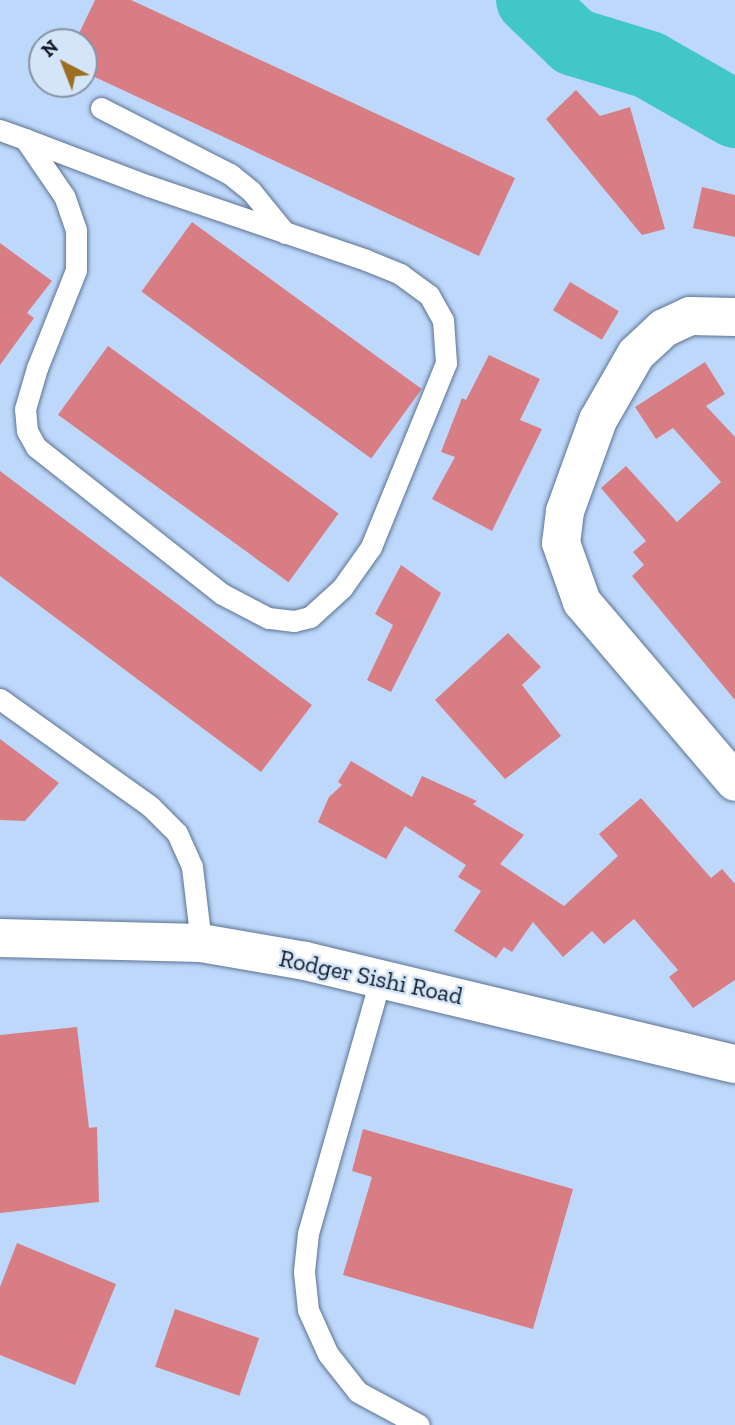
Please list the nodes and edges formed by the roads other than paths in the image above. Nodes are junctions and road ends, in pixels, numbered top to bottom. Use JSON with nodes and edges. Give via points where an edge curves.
{"nodes":[{"id":1,"x":101,"y":108,"type":"dead end"},
{"id":2,"x":0,"y":130,"type":"edge"},
{"id":3,"x":25,"y":139,"type":"junction"},
{"id":4,"x":285,"y":233,"type":"junction"},
{"id":5,"x":735,"y":317,"type":"edge"},
{"id":6,"x":0,"y":699,"type":"edge"},
{"id":7,"x":735,"y":782,"type":"edge"},
{"id":8,"x":0,"y":938,"type":"edge"},
{"id":9,"x":201,"y":943,"type":"junction"},
{"id":10,"x":381,"y":977,"type":"junction"},
{"id":11,"x":735,"y":1064,"type":"edge"},
{"id":12,"x":419,"y":1425,"type":"edge"}],
"edges":[{"from":1,"to":4,"type":"lane","via":[[230,174],[251,191]]},
{"from":2,"to":3,"type":"lane"},
{"from":3,"to":4,"type":"lane"},
{"from":3,"to":4,"type":"lane","via":[[64,196],[76,230],[76,270],[37,368],[25,409],[27,431],[36,447],[222,594],[268,618],[294,621],[310,617],[342,588],[371,547],[446,363],[443,320],[429,295],[400,274]]},
{"from":5,"to":7,"type":"street","via":[[690,316],[664,328],[636,354],[598,420],[565,511],[561,543],[582,603]]},
{"from":6,"to":9,"type":"lane","via":[[150,806],[177,833],[192,867]]},
{"from":8,"to":9,"type":"street","name":"Rodger Sishi Road"},
{"from":9,"to":10,"type":"street","name":"Rodger Sishi Road"},
{"from":10,"to":11,"type":"street","name":"Rodger Sishi Road"},
{"from":10,"to":12,"type":"lane","via":[[308,1233],[304,1272],[308,1310],[328,1354],[358,1392]]}]}
